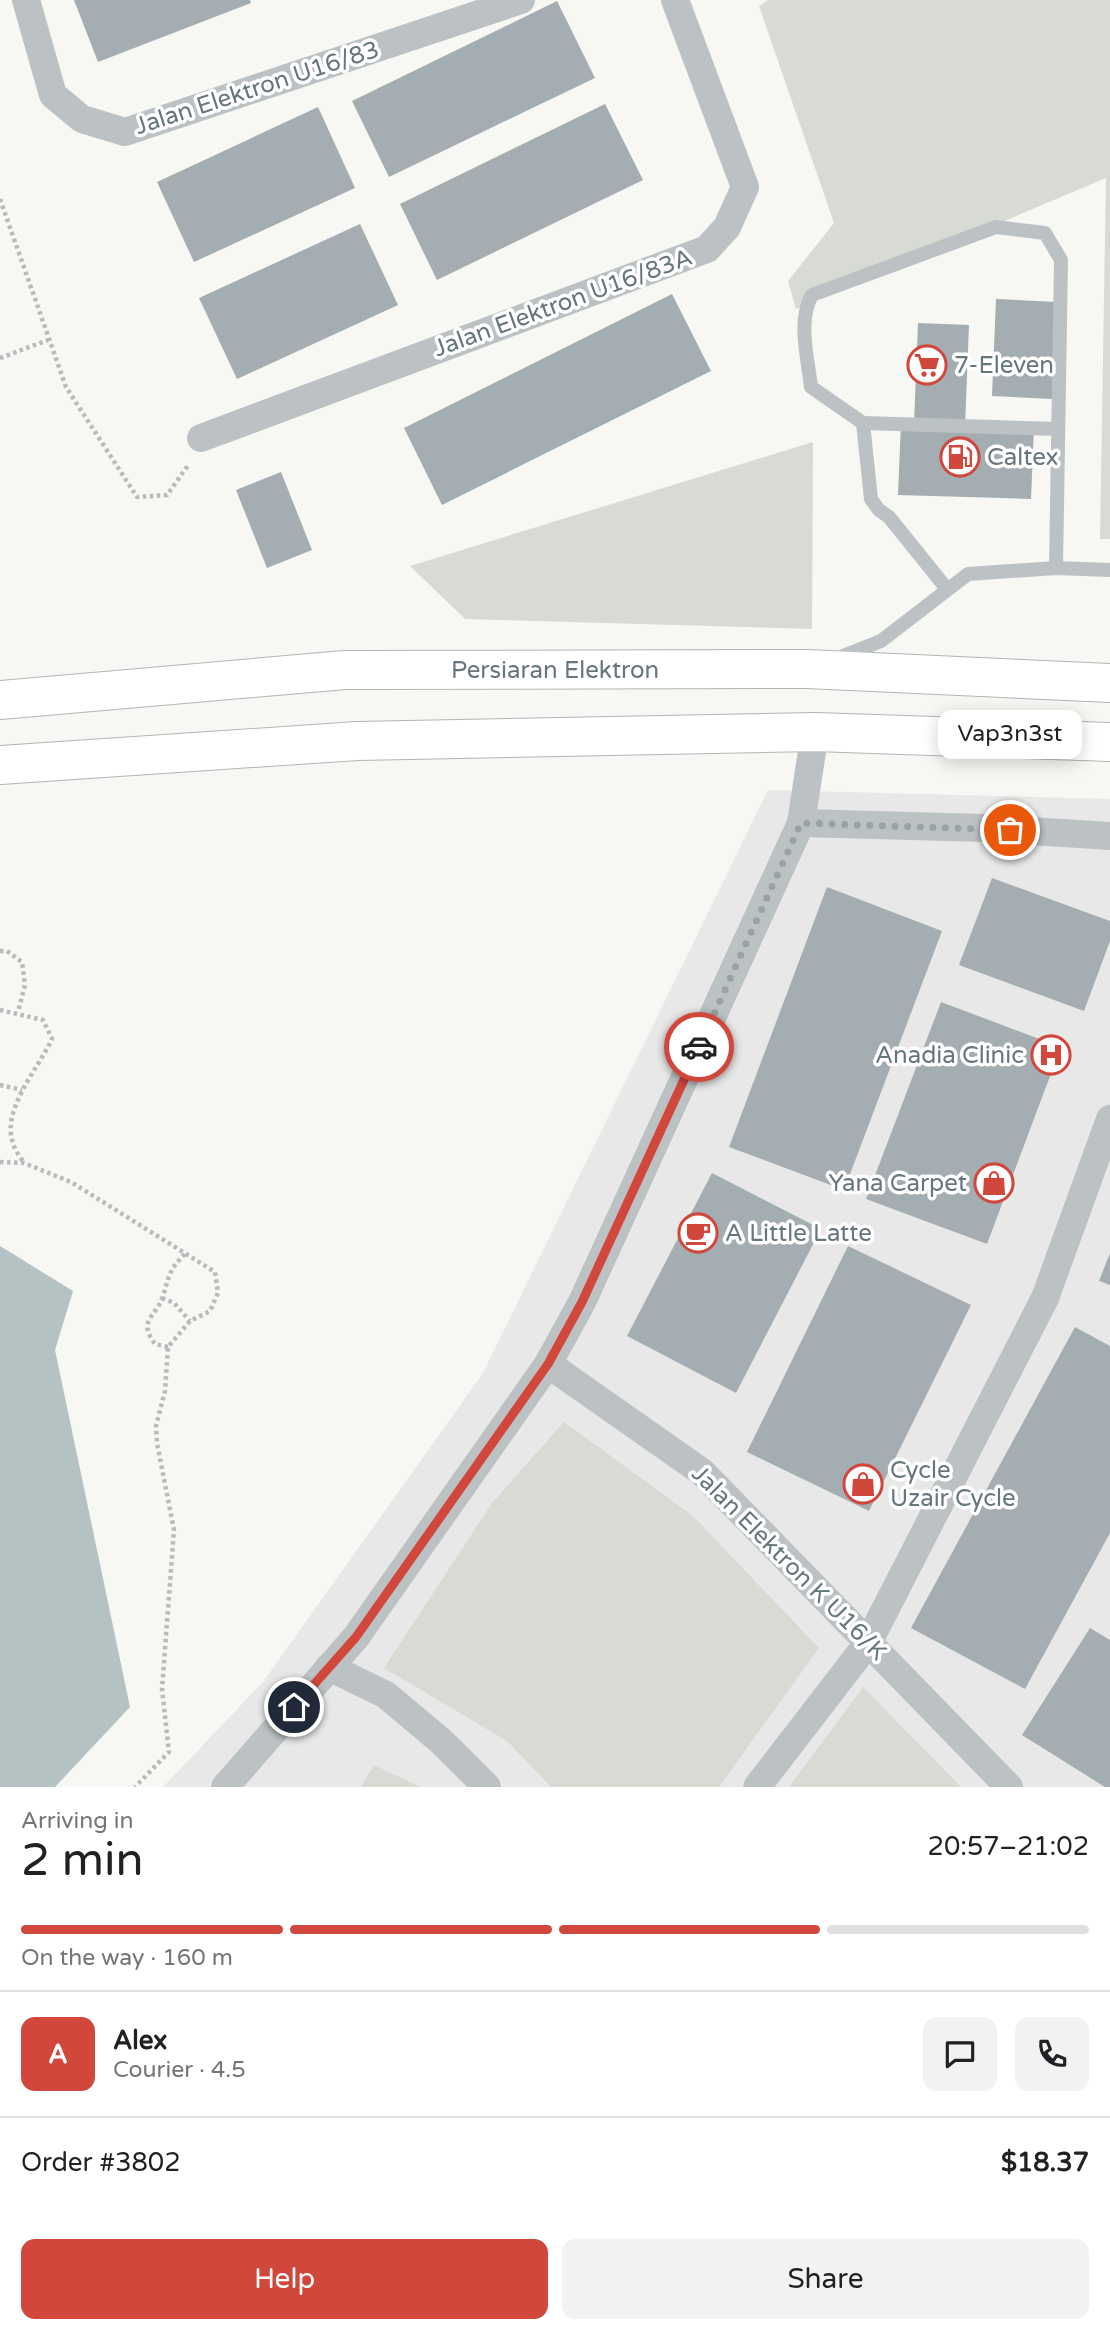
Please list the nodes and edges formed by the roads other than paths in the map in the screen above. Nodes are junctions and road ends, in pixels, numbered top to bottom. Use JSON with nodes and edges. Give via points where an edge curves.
{"nodes":[{"id":1,"x":26,"y":0,"type":"edge"},
{"id":2,"x":522,"y":0,"type":"edge"},
{"id":3,"x":676,"y":0,"type":"edge"},
{"id":4,"x":863,"y":423,"type":"junction"},
{"id":5,"x":1058,"y":429,"type":"junction"},
{"id":6,"x":201,"y":438,"type":"road end"},
{"id":7,"x":1056,"y":568,"type":"junction"},
{"id":8,"x":1110,"y":570,"type":"edge"},
{"id":9,"x":947,"y":589,"type":"junction"},
{"id":10,"x":807,"y":669,"type":"junction"},
{"id":11,"x":1110,"y":683,"type":"edge"},
{"id":12,"x":0,"y":700,"type":"edge"},
{"id":13,"x":815,"y":732,"type":"junction"},
{"id":14,"x":1110,"y":742,"type":"edge"},
{"id":15,"x":0,"y":765,"type":"edge"},
{"id":16,"x":801,"y":823,"type":"junction"},
{"id":17,"x":1110,"y":835,"type":"edge"},
{"id":18,"x":1110,"y":1119,"type":"edge"},
{"id":19,"x":548,"y":1364,"type":"junction"},
{"id":20,"x":868,"y":1643,"type":"junction"},
{"id":21,"x":329,"y":1667,"type":"junction"},
{"id":22,"x":225,"y":1787,"type":"edge"},
{"id":23,"x":487,"y":1787,"type":"edge"},
{"id":24,"x":757,"y":1787,"type":"edge"},
{"id":25,"x":1009,"y":1787,"type":"edge"}],
"edges":[{"from":1,"to":2,"type":"street","name":"Jalan Elektron U16/83","via":[[54,95],[82,119],[125,132]]},
{"from":3,"to":6,"type":"street","name":"Jalan Elektron U16/83A","via":[[746,187],[727,226],[707,249]]},
{"from":4,"to":5,"type":"lane"},
{"from":4,"to":5,"type":"lane","via":[[811,387],[805,326],[812,295],[996,227],[1045,233],[1061,260]]},
{"from":4,"to":9,"type":"lane","via":[[871,499]]},
{"from":5,"to":7,"type":"lane"},
{"from":7,"to":8,"type":"lane"},
{"from":7,"to":9,"type":"lane","via":[[968,574]]},
{"from":9,"to":10,"type":"lane","via":[[881,641]]},
{"from":10,"to":11,"type":"main road","name":"Persiaran Elektron"},
{"from":10,"to":12,"type":"main road","name":"Persiaran Elektron","via":[[345,670]]},
{"from":13,"to":14,"type":"main road"},
{"from":13,"to":15,"type":"main road","via":[[357,741]]},
{"from":13,"to":16,"type":"street"},
{"from":16,"to":17,"type":"street"},
{"from":16,"to":19,"type":"street","via":[[582,1302]]},
{"from":18,"to":20,"type":"street","via":[[1045,1298]]},
{"from":19,"to":20,"type":"street","name":"Jalan Elektron K U16/K","via":[[702,1472]]},
{"from":19,"to":21,"type":"street","via":[[356,1637]]},
{"from":20,"to":24,"type":"street"},
{"from":20,"to":25,"type":"street","name":"Jalan Elektron K U16/K"},
{"from":21,"to":22,"type":"street"},
{"from":21,"to":23,"type":"street","via":[[386,1695]]}]}
